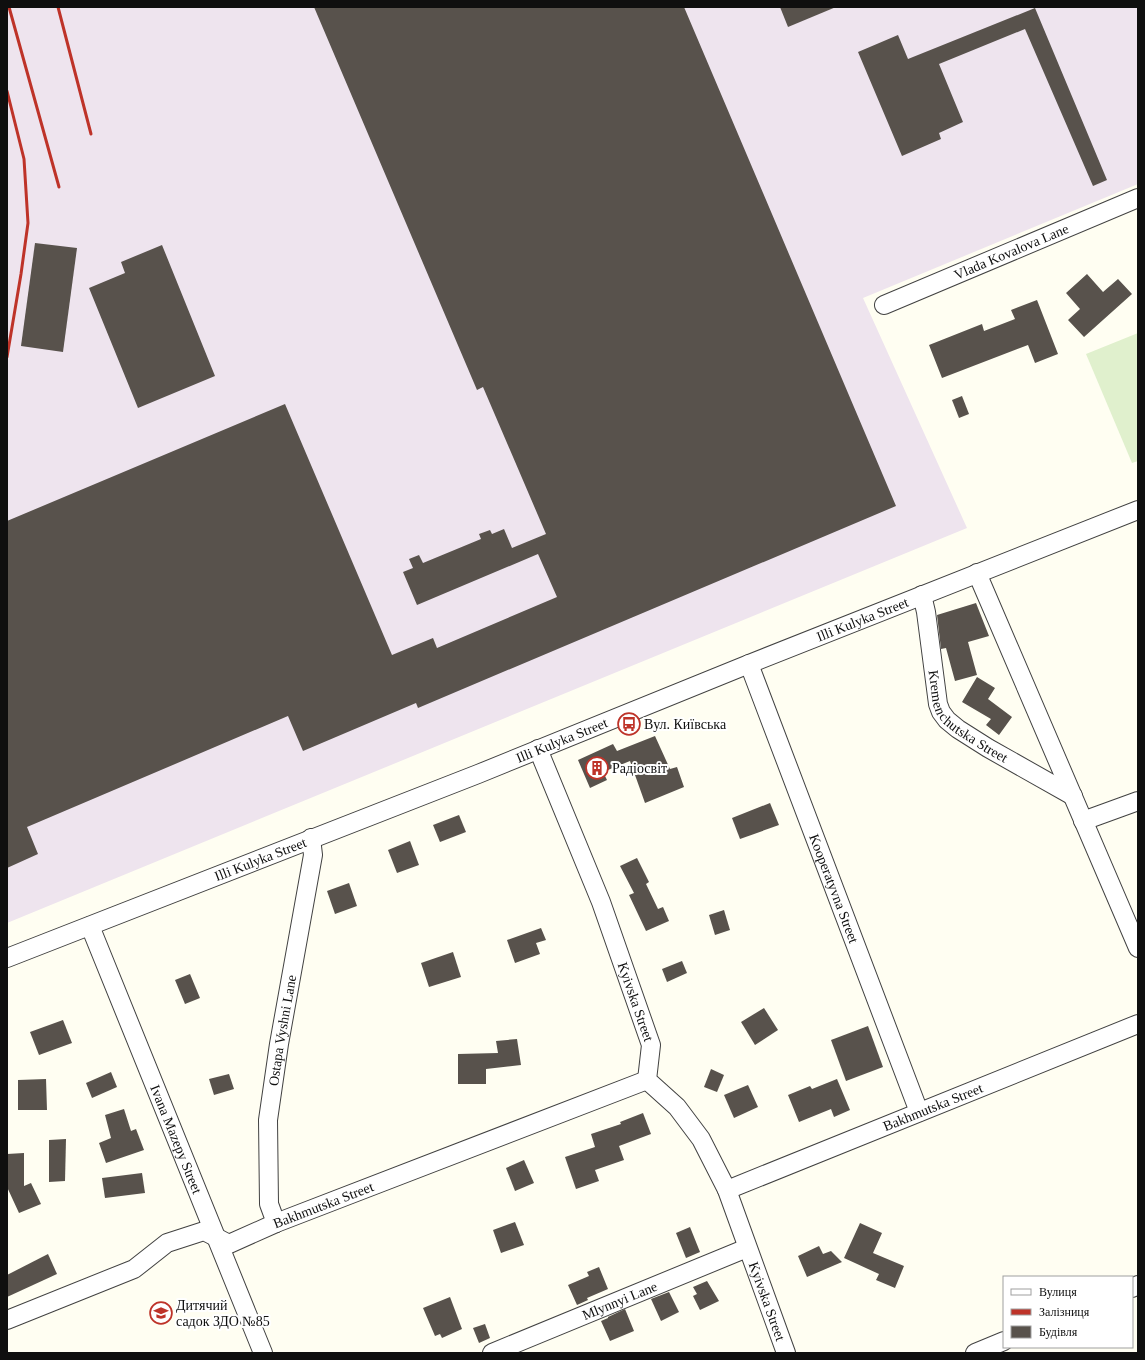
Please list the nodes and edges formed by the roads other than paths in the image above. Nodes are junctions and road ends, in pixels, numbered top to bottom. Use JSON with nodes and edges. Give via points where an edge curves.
{"nodes":[{"id":1,"x":1138,"y":198,"type":"edge"},
{"id":2,"x":884,"y":304,"type":"dead end"},
{"id":3,"x":1138,"y":510,"type":"edge"},
{"id":4,"x":977,"y":573,"type":"junction"},
{"id":5,"x":922,"y":595,"type":"junction"},
{"id":6,"x":749,"y":664,"type":"junction"},
{"id":7,"x":538,"y":749,"type":"junction"},
{"id":8,"x":1073,"y":796,"type":"junction"},
{"id":9,"x":1138,"y":802,"type":"edge"},
{"id":10,"x":1083,"y":821,"type":"junction"},
{"id":11,"x":312,"y":838,"type":"junction"},
{"id":12,"x":90,"y":926,"type":"junction"},
{"id":13,"x":1138,"y":948,"type":"edge"},
{"id":14,"x":7,"y":958,"type":"edge"},
{"id":15,"x":1138,"y":1024,"type":"edge"},
{"id":16,"x":648,"y":1080,"type":"junction"},
{"id":17,"x":919,"y":1112,"type":"junction"},
{"id":18,"x":727,"y":1190,"type":"junction"},
{"id":19,"x":276,"y":1223,"type":"junction"},
{"id":20,"x":215,"y":1236,"type":"junction"},
{"id":21,"x":747,"y":1248,"type":"junction"},
{"id":22,"x":7,"y":1320,"type":"edge"},
{"id":23,"x":1003,"y":1341,"type":"edge"},
{"id":24,"x":262,"y":1353,"type":"edge"},
{"id":25,"x":492,"y":1353,"type":"edge"},
{"id":26,"x":786,"y":1353,"type":"edge"},
{"id":27,"x":975,"y":1353,"type":"edge"}],
"edges":[{"from":1,"to":2,"type":"street","name":"Vlada Kovalova Lane"},
{"from":3,"to":4,"type":"street","name":"Illi Kulyka Street"},
{"from":4,"to":5,"type":"street","name":"Illi Kulyka Street"},
{"from":4,"to":8,"type":"street"},
{"from":5,"to":6,"type":"street","name":"Illi Kulyka Street"},
{"from":5,"to":8,"type":"street","name":"Kremenchutska Street","via":[[938,704],[944,716],[958,729],[982,744]]},
{"from":6,"to":7,"type":"street","name":"Illi Kulyka Street"},
{"from":6,"to":17,"type":"street","name":"Kooperatyvna Street"},
{"from":7,"to":11,"type":"street","name":"Illi Kulyka Street"},
{"from":7,"to":16,"type":"street","name":"Kyivska Street","via":[[601,902],[651,1045]]},
{"from":8,"to":10,"type":"street"},
{"from":9,"to":10,"type":"street"},
{"from":10,"to":13,"type":"street"},
{"from":11,"to":12,"type":"street","name":"Illi Kulyka Street"},
{"from":11,"to":19,"type":"street","name":"Ostapa Vyshni Lane","via":[[313,855],[268,1120],[269,1204]]},
{"from":12,"to":14,"type":"street","name":"Illi Kulyka Street"},
{"from":12,"to":20,"type":"street","name":"Ivana Mazepy Street"},
{"from":15,"to":17,"type":"street","name":"Bakhmutska Street"},
{"from":16,"to":18,"type":"street","name":"Kyivska Street","via":[[677,1107],[701,1139]]},
{"from":16,"to":19,"type":"street","name":"Bakhmutska Street"},
{"from":17,"to":18,"type":"street","name":"Bakhmutska Street"},
{"from":18,"to":21,"type":"street","name":"Kyivska Street"},
{"from":19,"to":20,"type":"street","name":"Bakhmutska Street","via":[[230,1244]]},
{"from":20,"to":22,"type":"street","name":"Bakhmutska Street","via":[[204,1231],[167,1242],[134,1269]]},
{"from":20,"to":24,"type":"street","name":"Ivana Mazepy Street"},
{"from":21,"to":25,"type":"street","name":"Mlynnyi Lane"},
{"from":21,"to":26,"type":"street","name":"Kyivska Street"},
{"from":23,"to":27,"type":"street"}]}
